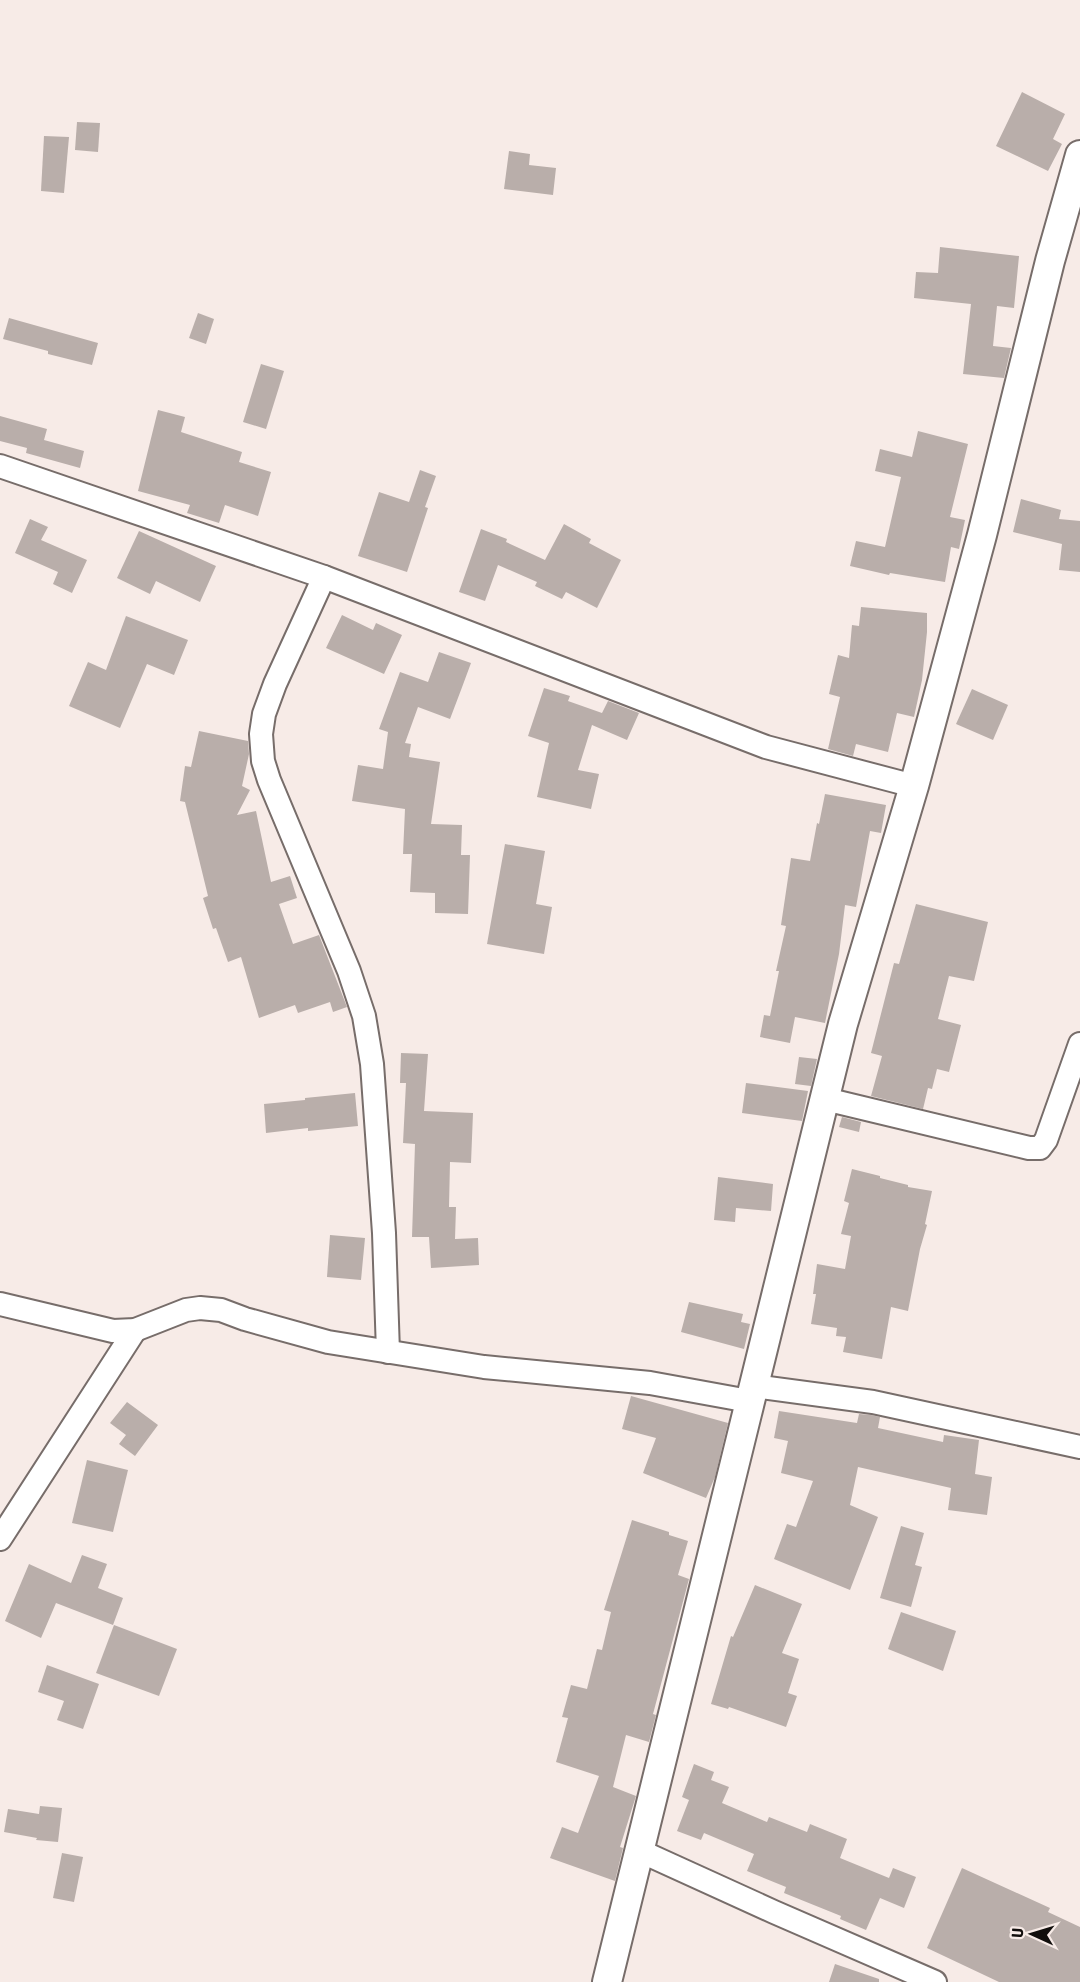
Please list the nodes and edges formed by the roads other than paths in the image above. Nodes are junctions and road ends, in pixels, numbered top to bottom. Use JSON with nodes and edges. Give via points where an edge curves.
{"nodes":[{"id":1,"x":1080,"y":154,"type":"edge"},
{"id":2,"x":0,"y":466,"type":"edge"},
{"id":3,"x":324,"y":577,"type":"junction"},
{"id":4,"x":914,"y":786,"type":"junction"},
{"id":5,"x":1080,"y":1044,"type":"edge"},
{"id":6,"x":825,"y":1099,"type":"junction"},
{"id":7,"x":0,"y":1304,"type":"edge"},
{"id":8,"x":135,"y":1330,"type":"junction"},
{"id":9,"x":388,"y":1352,"type":"junction"},
{"id":10,"x":751,"y":1394,"type":"junction"},
{"id":11,"x":1080,"y":1447,"type":"edge"},
{"id":12,"x":0,"y":1539,"type":"edge"},
{"id":13,"x":640,"y":1851,"type":"junction"},
{"id":14,"x":607,"y":1982,"type":"edge"},
{"id":15,"x":935,"y":1982,"type":"edge"}],
"edges":[{"from":1,"to":4,"type":"street"},
{"from":2,"to":3,"type":"street"},
{"from":3,"to":4,"type":"street","via":[[766,747]]},
{"from":3,"to":9,"type":"street","via":[[264,714],[263,760],[364,1016],[372,1064]]},
{"from":4,"to":6,"type":"street","via":[[843,1024]]},
{"from":5,"to":6,"type":"street","via":[[1040,1148]]},
{"from":6,"to":10,"type":"street"},
{"from":7,"to":8,"type":"street","via":[[113,1331]]},
{"from":8,"to":9,"type":"street","via":[[200,1308],[221,1310],[328,1342]]},
{"from":8,"to":12,"type":"street"},
{"from":9,"to":10,"type":"street","via":[[484,1367]]},
{"from":10,"to":11,"type":"street","via":[[873,1402]]},
{"from":10,"to":13,"type":"street"},
{"from":13,"to":14,"type":"street"},
{"from":13,"to":15,"type":"street"}]}
